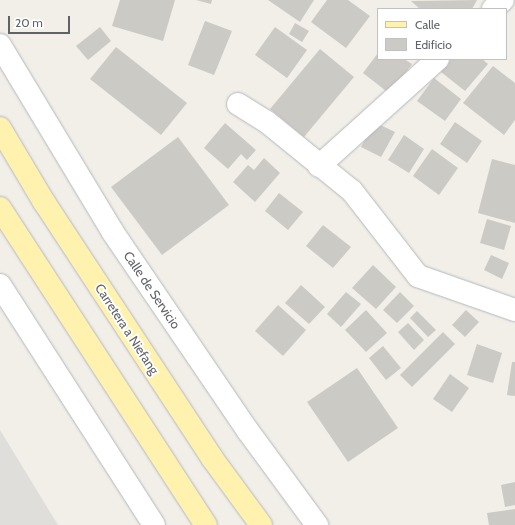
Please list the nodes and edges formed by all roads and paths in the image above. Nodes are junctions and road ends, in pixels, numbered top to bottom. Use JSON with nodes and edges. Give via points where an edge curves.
{"nodes":[{"id":1,"x":503,"y":0,"type":"edge"},
{"id":2,"x":494,"y":8,"type":"edge"},
{"id":3,"x":0,"y":45,"type":"edge"},
{"id":4,"x":437,"y":60,"type":"edge"},
{"id":5,"x":238,"y":104,"type":"dead end"},
{"id":6,"x":0,"y":128,"type":"edge"},
{"id":7,"x":319,"y":166,"type":"junction"},
{"id":8,"x":0,"y":208,"type":"edge"},
{"id":9,"x":0,"y":285,"type":"edge"},
{"id":10,"x":515,"y":310,"type":"edge"},
{"id":11,"x":154,"y":525,"type":"edge"},
{"id":12,"x":206,"y":525,"type":"edge"},
{"id":13,"x":261,"y":525,"type":"edge"},
{"id":14,"x":317,"y":525,"type":"edge"}],
"edges":[{"from":1,"to":2,"type":"street"},
{"from":3,"to":14,"type":"street","name":"Calle de Servicio","via":[[112,230],[248,431]]},
{"from":4,"to":7,"type":"street"},
{"from":5,"to":7,"type":"street","via":[[267,122]]},
{"from":6,"to":13,"type":"main road","name":"Carretera a Niefang","via":[[117,314]]},
{"from":7,"to":10,"type":"street","via":[[352,191],[418,276]]},
{"from":8,"to":12,"type":"main road"},
{"from":9,"to":11,"type":"street"}]}
